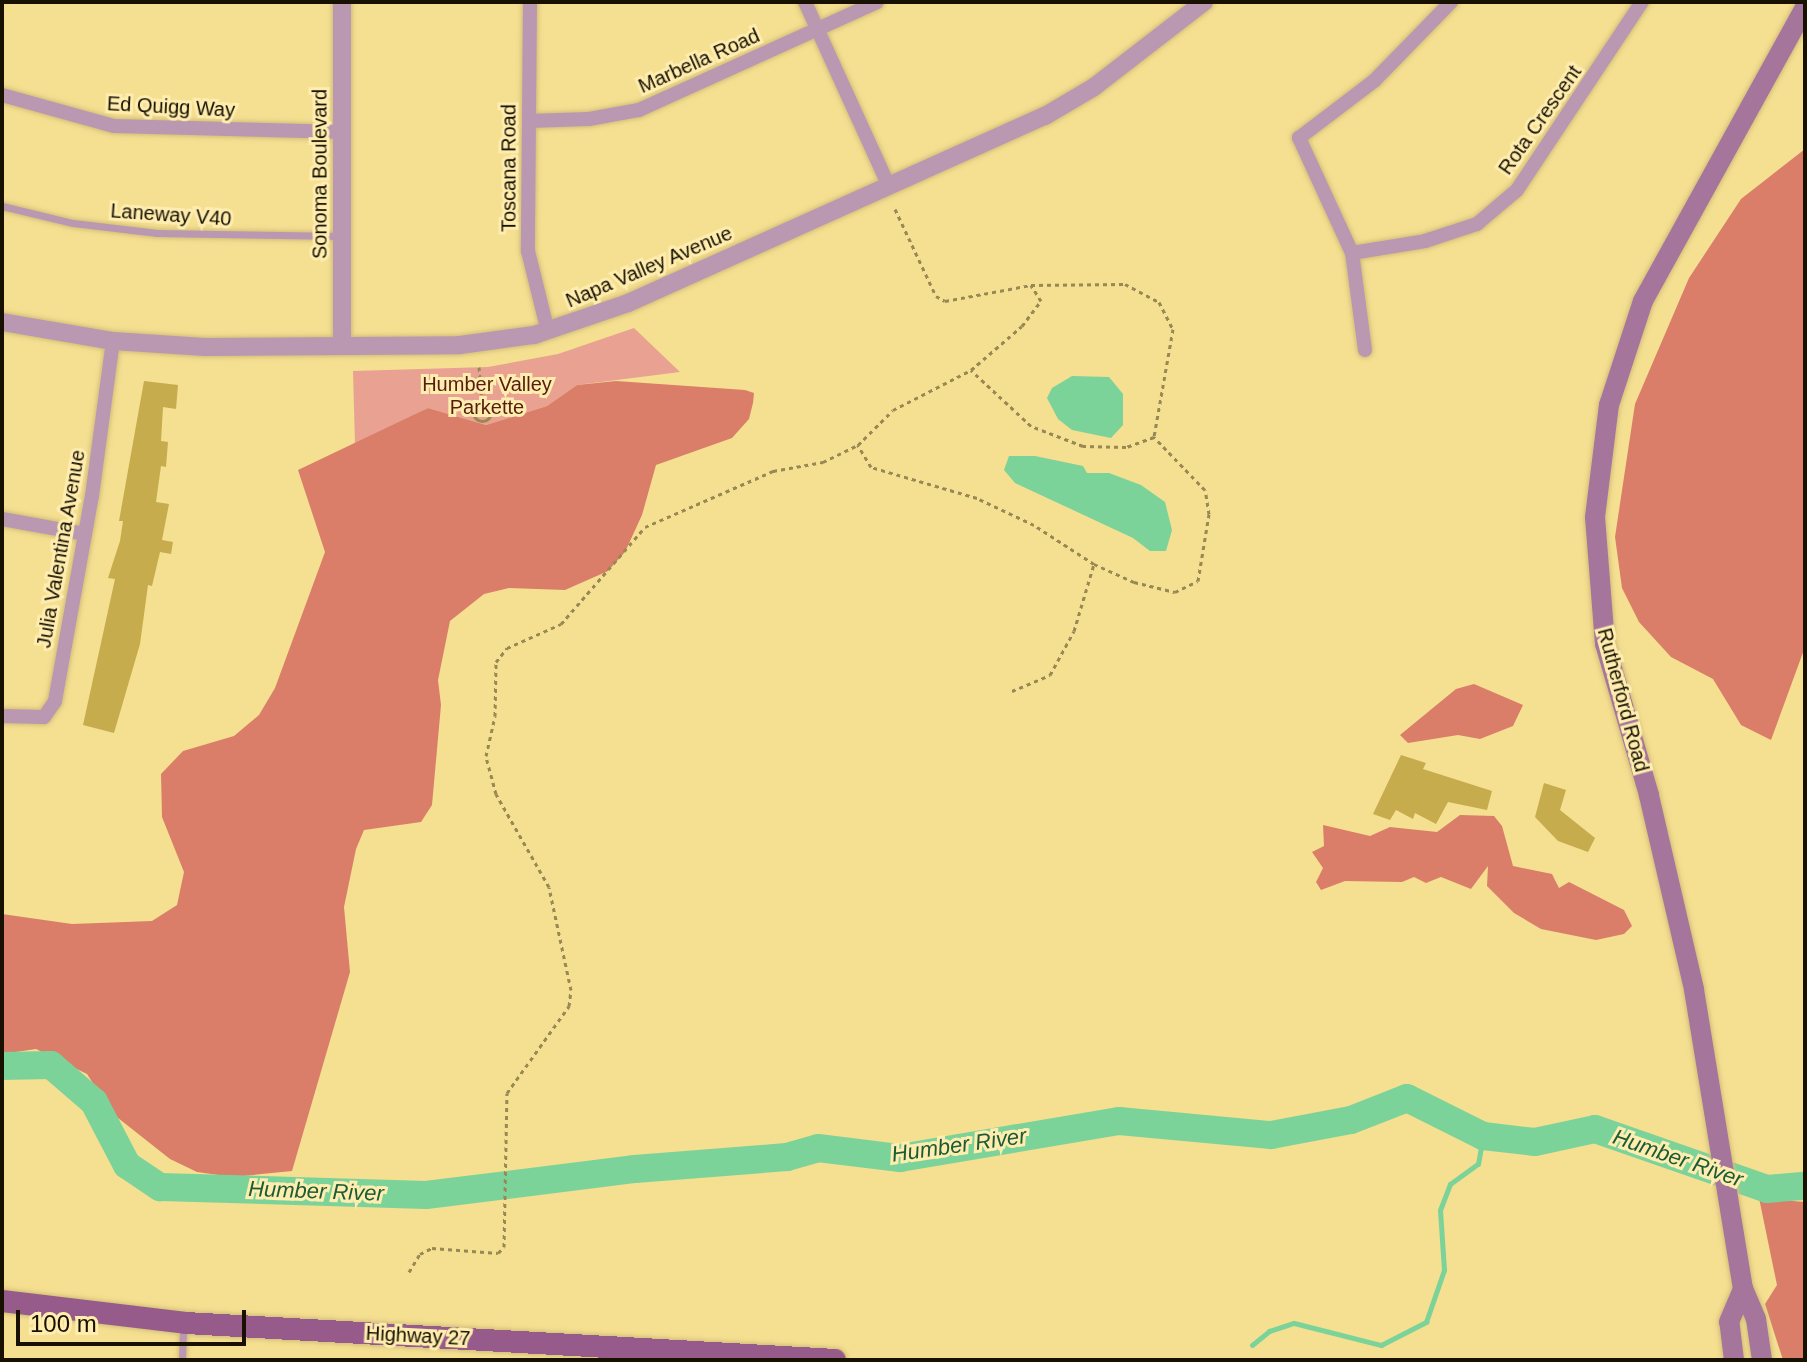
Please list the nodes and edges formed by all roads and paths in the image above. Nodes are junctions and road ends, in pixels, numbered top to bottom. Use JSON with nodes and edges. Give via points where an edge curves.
{"nodes":[{"id":1,"x":342,"y":2,"type":"edge"},
{"id":2,"x":530,"y":2,"type":"edge"},
{"id":3,"x":805,"y":2,"type":"edge"},
{"id":4,"x":877,"y":2,"type":"edge"},
{"id":5,"x":1204,"y":2,"type":"edge"},
{"id":6,"x":1451,"y":2,"type":"edge"},
{"id":7,"x":1642,"y":2,"type":"edge"},
{"id":8,"x":1805,"y":7,"type":"edge"},
{"id":9,"x":817,"y":29,"type":"junction"},
{"id":10,"x":2,"y":95,"type":"edge"},
{"id":11,"x":529,"y":121,"type":"junction"},
{"id":12,"x":342,"y":132,"type":"junction"},
{"id":13,"x":889,"y":186,"type":"junction"},
{"id":14,"x":2,"y":206,"type":"edge"},
{"id":15,"x":895,"y":209,"type":"dead end"},
{"id":16,"x":341,"y":236,"type":"junction"},
{"id":17,"x":1352,"y":253,"type":"junction"},
{"id":18,"x":1031,"y":285,"type":"junction"},
{"id":19,"x":2,"y":322,"type":"edge"},
{"id":20,"x":548,"y":332,"type":"junction"},
{"id":21,"x":113,"y":341,"type":"junction"},
{"id":22,"x":342,"y":346,"type":"junction"},
{"id":23,"x":1365,"y":350,"type":"dead end"},
{"id":24,"x":475,"y":359,"type":"dead end"},
{"id":25,"x":971,"y":370,"type":"junction"},
{"id":26,"x":482,"y":403,"type":"junction"},
{"id":27,"x":1154,"y":437,"type":"junction"},
{"id":28,"x":858,"y":445,"type":"junction"},
{"id":29,"x":2,"y":519,"type":"edge"},
{"id":30,"x":85,"y":534,"type":"junction"},
{"id":31,"x":1094,"y":564,"type":"junction"},
{"id":32,"x":1012,"y":691,"type":"dead end"},
{"id":33,"x":2,"y":716,"type":"edge"},
{"id":34,"x":409,"y":1272,"type":"dead end"},
{"id":35,"x":1743,"y":1289,"type":"junction"},
{"id":36,"x":2,"y":1301,"type":"edge"},
{"id":37,"x":184,"y":1323,"type":"junction"},
{"id":38,"x":182,"y":1360,"type":"edge"},
{"id":39,"x":835,"y":1360,"type":"edge"},
{"id":40,"x":1734,"y":1360,"type":"edge"},
{"id":41,"x":1762,"y":1360,"type":"edge"}],
"edges":[{"from":1,"to":12,"type":"street","name":"Sonoma Boulevard"},
{"from":2,"to":11,"type":"street","name":"Toscana Road"},
{"from":3,"to":9,"type":"street"},
{"from":4,"to":9,"type":"street","name":"Marbella Road"},
{"from":5,"to":13,"type":"street","name":"Napa Valley Avenue","via":[[1075,100]]},
{"from":6,"to":17,"type":"street","via":[[1375,80],[1299,138]]},
{"from":7,"to":17,"type":"street","name":"Rota Crescent","via":[[1517,190],[1477,224],[1425,241]]},
{"from":8,"to":35,"type":"main road","name":"Rutherford Road","via":[[1643,301],[1609,405],[1596,493],[1595,571],[1605,644],[1649,795],[1694,989]]},
{"from":9,"to":11,"type":"street","name":"Marbella Road","via":[[639,110]]},
{"from":9,"to":13,"type":"street"},
{"from":10,"to":12,"type":"street","name":"Ed Quigg Way","via":[[81,121],[137,129]]},
{"from":11,"to":20,"type":"street","name":"Toscana Road","via":[[528,251]]},
{"from":12,"to":16,"type":"street","name":"Sonoma Boulevard"},
{"from":13,"to":20,"type":"street","name":"Napa Valley Avenue","via":[[628,303]]},
{"from":14,"to":16,"type":"lane","name":"Laneway V40","via":[[73,223],[157,233]]},
{"from":15,"to":18,"type":"path","via":[[936,296],[945,301]]},
{"from":16,"to":22,"type":"street","name":"Sonoma Boulevard"},
{"from":17,"to":23,"type":"street"},
{"from":18,"to":25,"type":"path","via":[[1041,301],[1035,313]]},
{"from":18,"to":27,"type":"path","via":[[1125,284],[1148,293],[1168,313],[1172,353]]},
{"from":19,"to":21,"type":"street","name":"Napa Valley Avenue"},
{"from":20,"to":22,"type":"street","name":"Napa Valley Avenue","via":[[476,344]]},
{"from":21,"to":22,"type":"street","name":"Napa Valley Avenue"},
{"from":21,"to":30,"type":"street","name":"Julia Valentina Avenue"},
{"from":24,"to":26,"type":"path"},
{"from":25,"to":27,"type":"path","via":[[1031,426],[1083,446],[1126,447]]},
{"from":25,"to":28,"type":"path","via":[[893,410]]},
{"from":26,"to":26,"type":"path","via":[[473,412],[482,420],[490,412]]},
{"from":27,"to":31,"type":"path","via":[[1205,490],[1209,514],[1198,581],[1175,592]]},
{"from":28,"to":31,"type":"path","via":[[871,467],[977,498],[1034,525]]},
{"from":28,"to":34,"type":"path","via":[[823,462],[773,471],[645,527],[561,624],[507,648],[496,662],[495,716],[486,756],[496,794],[549,887],[571,990],[569,1006],[507,1093],[505,1232],[498,1253],[432,1248],[420,1254]]},
{"from":29,"to":30,"type":"street"},
{"from":30,"to":33,"type":"street","name":"Julia Valentina Avenue","via":[[52,711],[33,719]]},
{"from":31,"to":32,"type":"path","via":[[1074,631],[1050,675]]},
{"from":35,"to":40,"type":"main road","name":"Rutherford Road","via":[[1729,1322]]},
{"from":35,"to":41,"type":"main road","name":"Rutherford Road","via":[[1756,1319]]},
{"from":36,"to":37,"type":"main road","name":"Highway 27"},
{"from":37,"to":38,"type":"lane"},
{"from":37,"to":39,"type":"main road","name":"Highway 27"}]}
